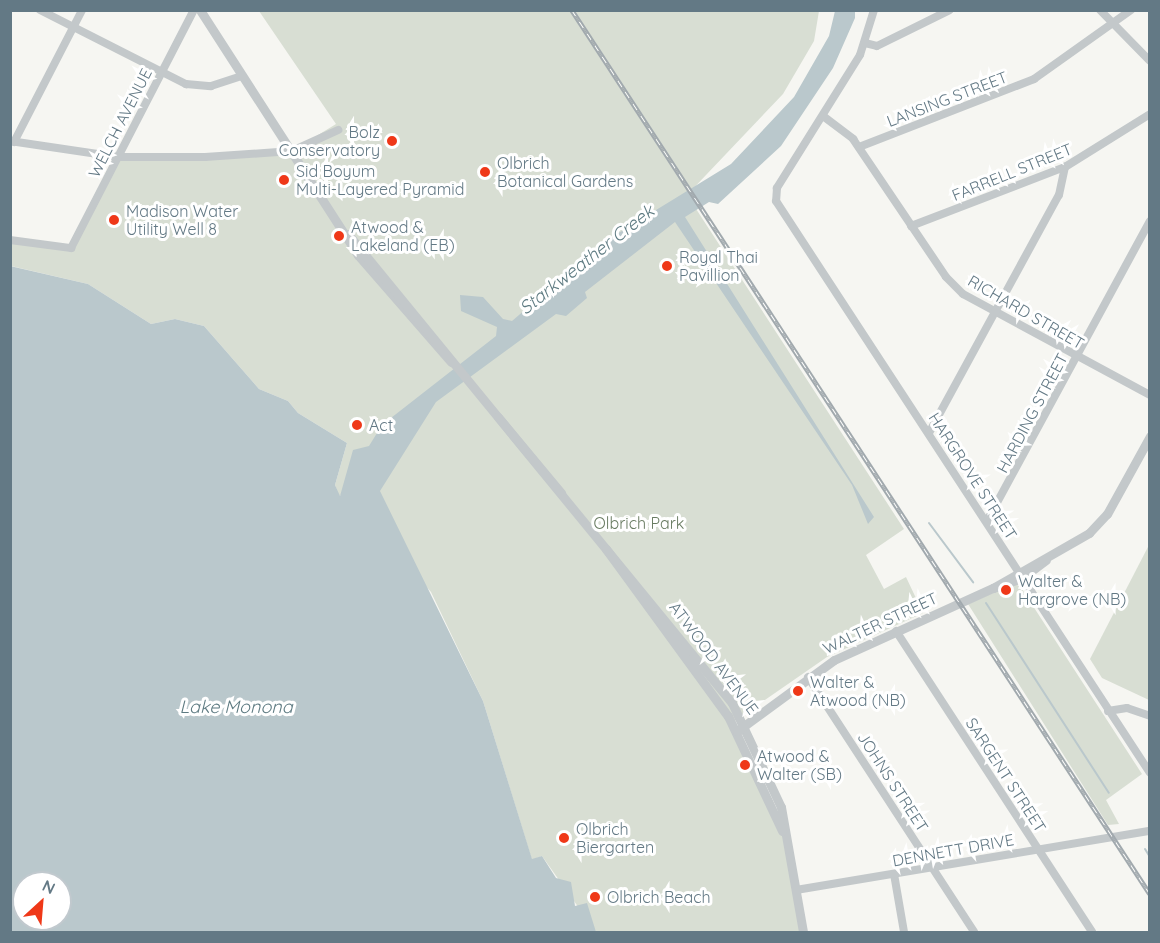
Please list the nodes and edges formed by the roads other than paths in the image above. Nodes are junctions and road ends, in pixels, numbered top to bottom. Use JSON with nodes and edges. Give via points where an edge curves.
{"nodes":[{"id":1,"x":40,"y":10,"type":"edge"},
{"id":2,"x":82,"y":10,"type":"edge"},
{"id":3,"x":194,"y":10,"type":"edge"},
{"id":4,"x":200,"y":10,"type":"edge"},
{"id":5,"x":874,"y":10,"type":"edge"},
{"id":6,"x":950,"y":10,"type":"edge"},
{"id":7,"x":1100,"y":10,"type":"edge"},
{"id":8,"x":1131,"y":10,"type":"edge"},
{"id":9,"x":1115,"y":25,"type":"junction"},
{"id":10,"x":73,"y":28,"type":"junction"},
{"id":11,"x":865,"y":43,"type":"junction"},
{"id":12,"x":1149,"y":61,"type":"edge"},
{"id":13,"x":162,"y":73,"type":"junction"},
{"id":14,"x":242,"y":76,"type":"junction"},
{"id":15,"x":1149,"y":114,"type":"edge"},
{"id":16,"x":823,"y":116,"type":"junction"},
{"id":17,"x":338,"y":130,"type":"dead end"},
{"id":18,"x":12,"y":141,"type":"edge"},
{"id":19,"x":859,"y":147,"type":"junction"},
{"id":20,"x":292,"y":151,"type":"junction"},
{"id":21,"x":118,"y":157,"type":"junction"},
{"id":22,"x":1065,"y":167,"type":"junction"},
{"id":23,"x":1149,"y":221,"type":"edge"},
{"id":24,"x":911,"y":226,"type":"junction"},
{"id":25,"x":10,"y":240,"type":"edge"},
{"id":26,"x":996,"y":314,"type":"junction"},
{"id":27,"x":1077,"y":357,"type":"junction"},
{"id":28,"x":1149,"y":395,"type":"edge"},
{"id":29,"x":928,"y":433,"type":"junction"},
{"id":30,"x":1149,"y":436,"type":"edge"},
{"id":31,"x":987,"y":521,"type":"junction"},
{"id":32,"x":606,"y":549,"type":"junction"},
{"id":33,"x":1020,"y":575,"type":"junction"},
{"id":34,"x":896,"y":631,"type":"junction"},
{"id":35,"x":808,"y":677,"type":"junction"},
{"id":36,"x":1108,"y":711,"type":"junction"},
{"id":37,"x":1149,"y":716,"type":"edge"},
{"id":38,"x":746,"y":724,"type":"junction"},
{"id":39,"x":737,"y":731,"type":"junction"},
{"id":40,"x":727,"y":737,"type":"dead end"},
{"id":41,"x":1149,"y":773,"type":"edge"},
{"id":42,"x":1149,"y":831,"type":"edge"},
{"id":43,"x":783,"y":833,"type":"junction"},
{"id":44,"x":1038,"y":849,"type":"junction"},
{"id":45,"x":932,"y":867,"type":"junction"},
{"id":46,"x":894,"y":874,"type":"junction"},
{"id":47,"x":796,"y":890,"type":"junction"},
{"id":48,"x":803,"y":933,"type":"edge"},
{"id":49,"x":904,"y":933,"type":"edge"},
{"id":50,"x":974,"y":933,"type":"edge"},
{"id":51,"x":1092,"y":933,"type":"edge"}],
"edges":[{"from":1,"to":10,"type":"street"},
{"from":2,"to":10,"type":"street"},
{"from":3,"to":13,"type":"street","name":"WELCH AVENUE"},
{"from":4,"to":14,"type":"street","name":"ATWOOD AVENUE"},
{"from":5,"to":11,"type":"street"},
{"from":6,"to":11,"type":"street","via":[[877,46]]},
{"from":7,"to":9,"type":"street"},
{"from":8,"to":9,"type":"street","name":"LANSING STREET"},
{"from":9,"to":12,"type":"street"},
{"from":9,"to":19,"type":"street","name":"LANSING STREET","via":[[1011,90]]},
{"from":10,"to":13,"type":"street"},
{"from":10,"to":18,"type":"street"},
{"from":11,"to":16,"type":"street"},
{"from":13,"to":14,"type":"street","via":[[202,86]]},
{"from":13,"to":21,"type":"street","name":"WELCH AVENUE"},
{"from":14,"to":20,"type":"street","name":"ATWOOD AVENUE"},
{"from":15,"to":22,"type":"street","name":"FARRELL STREET"},
{"from":16,"to":19,"type":"street","name":"RICHARD STREET"},
{"from":16,"to":29,"type":"street","name":"HARGROVE STREET","via":[[775,194]]},
{"from":17,"to":20,"type":"street"},
{"from":18,"to":21,"type":"street"},
{"from":19,"to":24,"type":"street","name":"RICHARD STREET"},
{"from":20,"to":21,"type":"street"},
{"from":20,"to":32,"type":"street","name":"ATWOOD AVENUE","via":[[348,234]]},
{"from":21,"to":25,"type":"street","name":"WELCH AVENUE","via":[[71,249]]},
{"from":22,"to":24,"type":"street","name":"FARRELL STREET"},
{"from":22,"to":26,"type":"street","via":[[1059,195]]},
{"from":23,"to":27,"type":"street","name":"HARDING STREET"},
{"from":24,"to":26,"type":"street","name":"RICHARD STREET","via":[[950,282]]},
{"from":26,"to":27,"type":"street","name":"RICHARD STREET"},
{"from":26,"to":29,"type":"street"},
{"from":27,"to":28,"type":"street","name":"RICHARD STREET"},
{"from":27,"to":31,"type":"street","name":"HARDING STREET"},
{"from":29,"to":31,"type":"street","name":"HARGROVE STREET"},
{"from":30,"to":33,"type":"street","name":"WALTER STREET","via":[[1104,518]]},
{"from":31,"to":33,"type":"street","name":"HARGROVE STREET"},
{"from":32,"to":38,"type":"street","name":"ATWOOD AVENUE"},
{"from":32,"to":39,"type":"street","name":"ATWOOD AVENUE"},
{"from":33,"to":34,"type":"street","name":"WALTER STREET"},
{"from":33,"to":36,"type":"street","name":"HARGROVE STREET"},
{"from":34,"to":35,"type":"street","name":"WALTER STREET"},
{"from":34,"to":44,"type":"street","name":"SARGENT STREET"},
{"from":35,"to":38,"type":"street","name":"WALTER STREET"},
{"from":35,"to":45,"type":"street","name":"JOHNS STREET"},
{"from":36,"to":37,"type":"street","via":[[1127,708]]},
{"from":36,"to":41,"type":"street","name":"HARGROVE STREET"},
{"from":38,"to":39,"type":"street","name":"WALTER STREET"},
{"from":38,"to":43,"type":"street","name":"ATWOOD AVENUE","via":[[776,791]]},
{"from":39,"to":40,"type":"street","name":"WALTER STREET"},
{"from":39,"to":43,"type":"street","name":"ATWOOD AVENUE"},
{"from":42,"to":44,"type":"street","name":"DENNETT DRIVE"},
{"from":43,"to":47,"type":"street","name":"ATWOOD AVENUE"},
{"from":44,"to":45,"type":"street","name":"DENNETT DRIVE"},
{"from":44,"to":51,"type":"street","name":"SARGENT STREET"},
{"from":45,"to":46,"type":"street","name":"DENNETT DRIVE"},
{"from":45,"to":50,"type":"street","name":"JOHNS STREET"},
{"from":46,"to":47,"type":"street","name":"DENNETT DRIVE"},
{"from":46,"to":49,"type":"street"},
{"from":47,"to":48,"type":"street","name":"ATWOOD AVENUE"}]}
